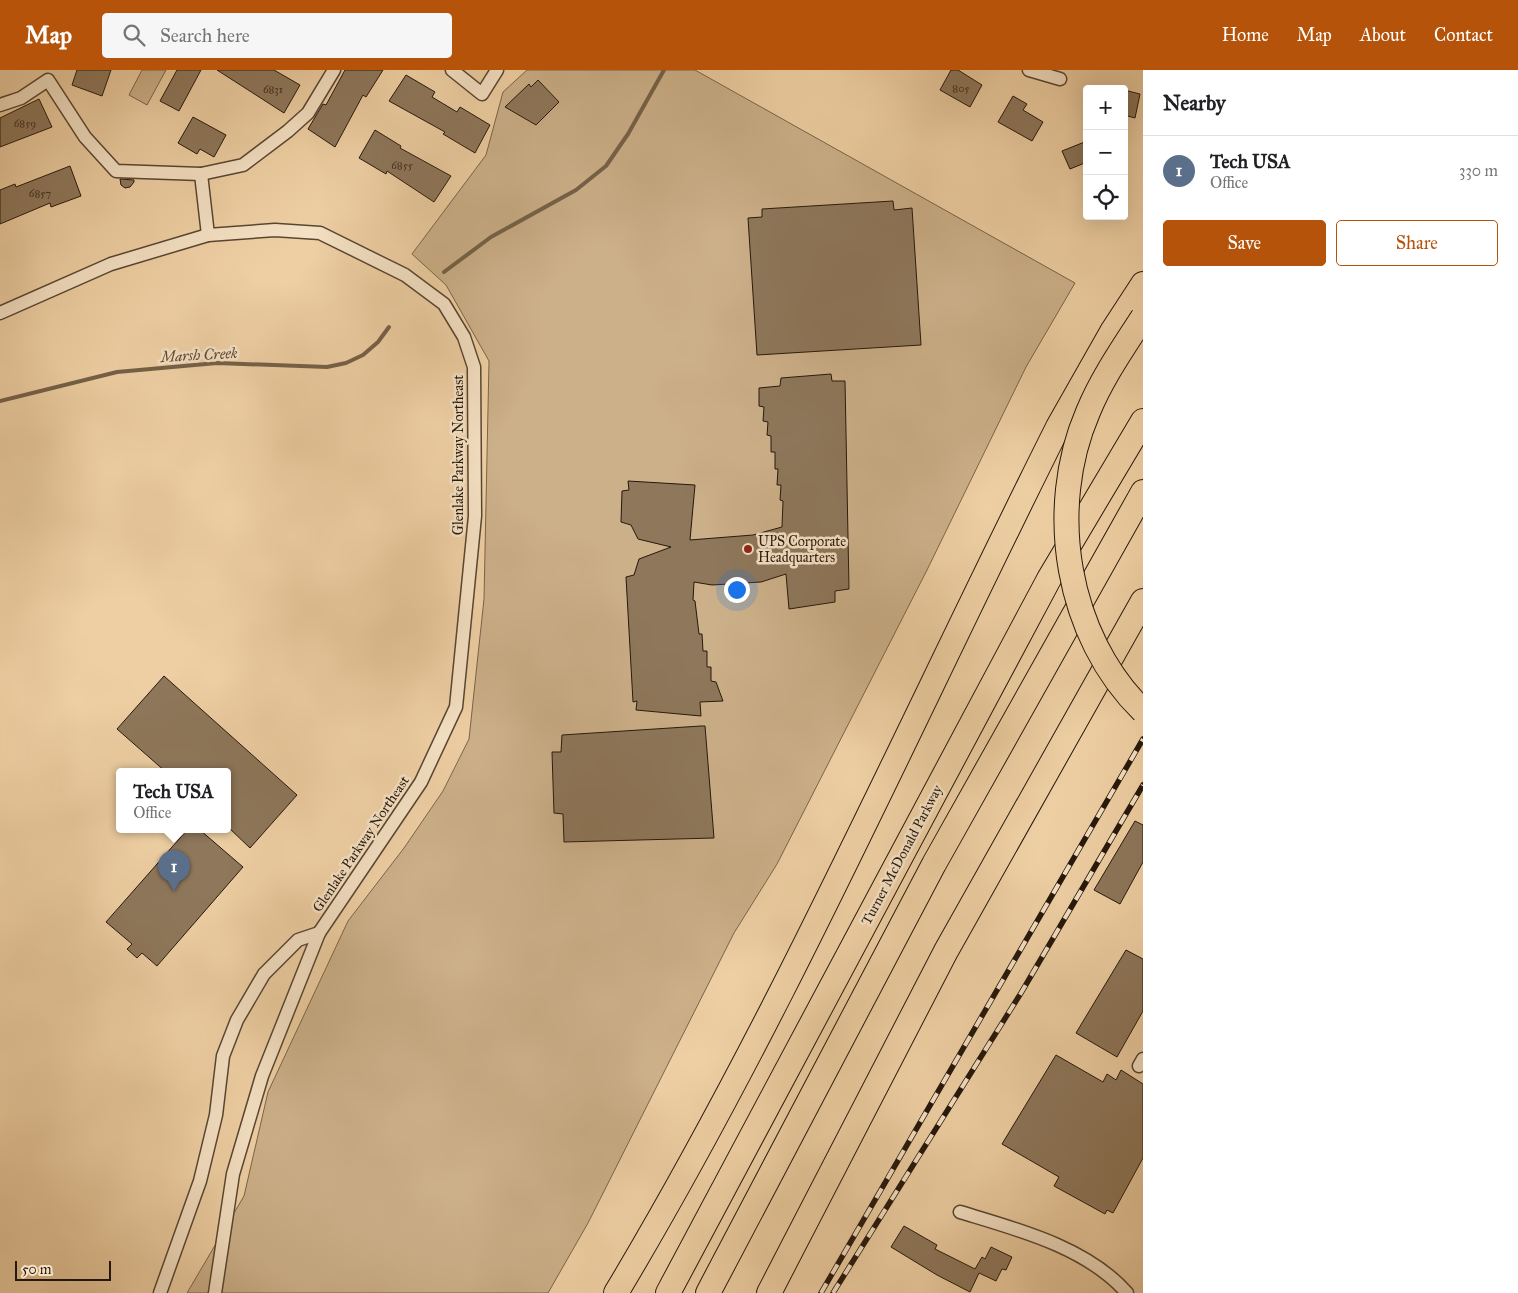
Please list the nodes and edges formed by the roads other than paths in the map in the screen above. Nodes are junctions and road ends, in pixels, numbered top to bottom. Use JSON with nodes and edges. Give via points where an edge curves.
{"nodes":[{"id":1,"x":452,"y":70,"type":"edge"},
{"id":2,"x":496,"y":70,"type":"edge"},
{"id":3,"x":1029,"y":70,"type":"edge"},
{"id":4,"x":332,"y":71,"type":"edge"},
{"id":5,"x":48,"y":75,"type":"edge"},
{"id":6,"x":1060,"y":79,"type":"dead end"},
{"id":7,"x":0,"y":106,"type":"edge"},
{"id":8,"x":201,"y":174,"type":"junction"},
{"id":9,"x":208,"y":235,"type":"junction"},
{"id":10,"x":1143,"y":284,"type":"edge"},
{"id":11,"x":0,"y":313,"type":"edge"},
{"id":12,"x":1143,"y":317,"type":"edge"},
{"id":13,"x":1143,"y":421,"type":"edge"},
{"id":14,"x":1143,"y":492,"type":"edge"},
{"id":15,"x":1143,"y":601,"type":"edge"},
{"id":16,"x":1143,"y":711,"type":"edge"},
{"id":17,"x":319,"y":932,"type":"junction"},
{"id":18,"x":960,"y":1212,"type":"dead end"},
{"id":19,"x":160,"y":1293,"type":"edge"},
{"id":20,"x":215,"y":1293,"type":"edge"},
{"id":21,"x":616,"y":1293,"type":"edge"},
{"id":22,"x":668,"y":1293,"type":"edge"},
{"id":23,"x":708,"y":1293,"type":"edge"},
{"id":24,"x":769,"y":1293,"type":"edge"},
{"id":25,"x":1127,"y":1293,"type":"edge"}],
"edges":[{"from":1,"to":2,"type":"street","via":[[482,94]]},
{"from":3,"to":6,"type":"street"},
{"from":4,"to":8,"type":"street","via":[[308,113],[288,131],[243,165]]},
{"from":5,"to":7,"type":"street","via":[[21,98]]},
{"from":5,"to":8,"type":"street","via":[[84,137],[116,170]]},
{"from":8,"to":9,"type":"street"},
{"from":9,"to":11,"type":"street","name":"Glenlake Parkway Northeast","via":[[111,264]]},
{"from":9,"to":17,"type":"street","name":"Glenlake Parkway Northeast","via":[[274,230],[320,233],[406,275],[444,304],[464,337],[474,367],[475,516],[456,707],[421,782]]},
{"from":10,"to":21,"type":"highway","via":[[1058,427],[757,1042]]},
{"from":12,"to":16,"type":"highway","bridge":true,"via":[[1112,365],[1087,413],[1071,464],[1066,517],[1070,566],[1082,612],[1105,661]]},
{"from":13,"to":22,"type":"highway","name":"Turner McDonald Parkway","via":[[1049,579]]},
{"from":14,"to":23,"type":"highway","via":[[939,856]]},
{"from":15,"to":24,"type":"highway","via":[[946,951]]},
{"from":17,"to":19,"type":"street","name":"Glenlake Parkway Northeast","via":[[298,940],[264,974],[237,1020],[223,1056],[216,1115],[200,1181]]},
{"from":17,"to":20,"type":"street","name":"Glenlake Parkway Northeast","via":[[262,1076],[233,1174]]},
{"from":18,"to":25,"type":"street","via":[[1035,1234],[1060,1246],[1108,1274]]}]}
